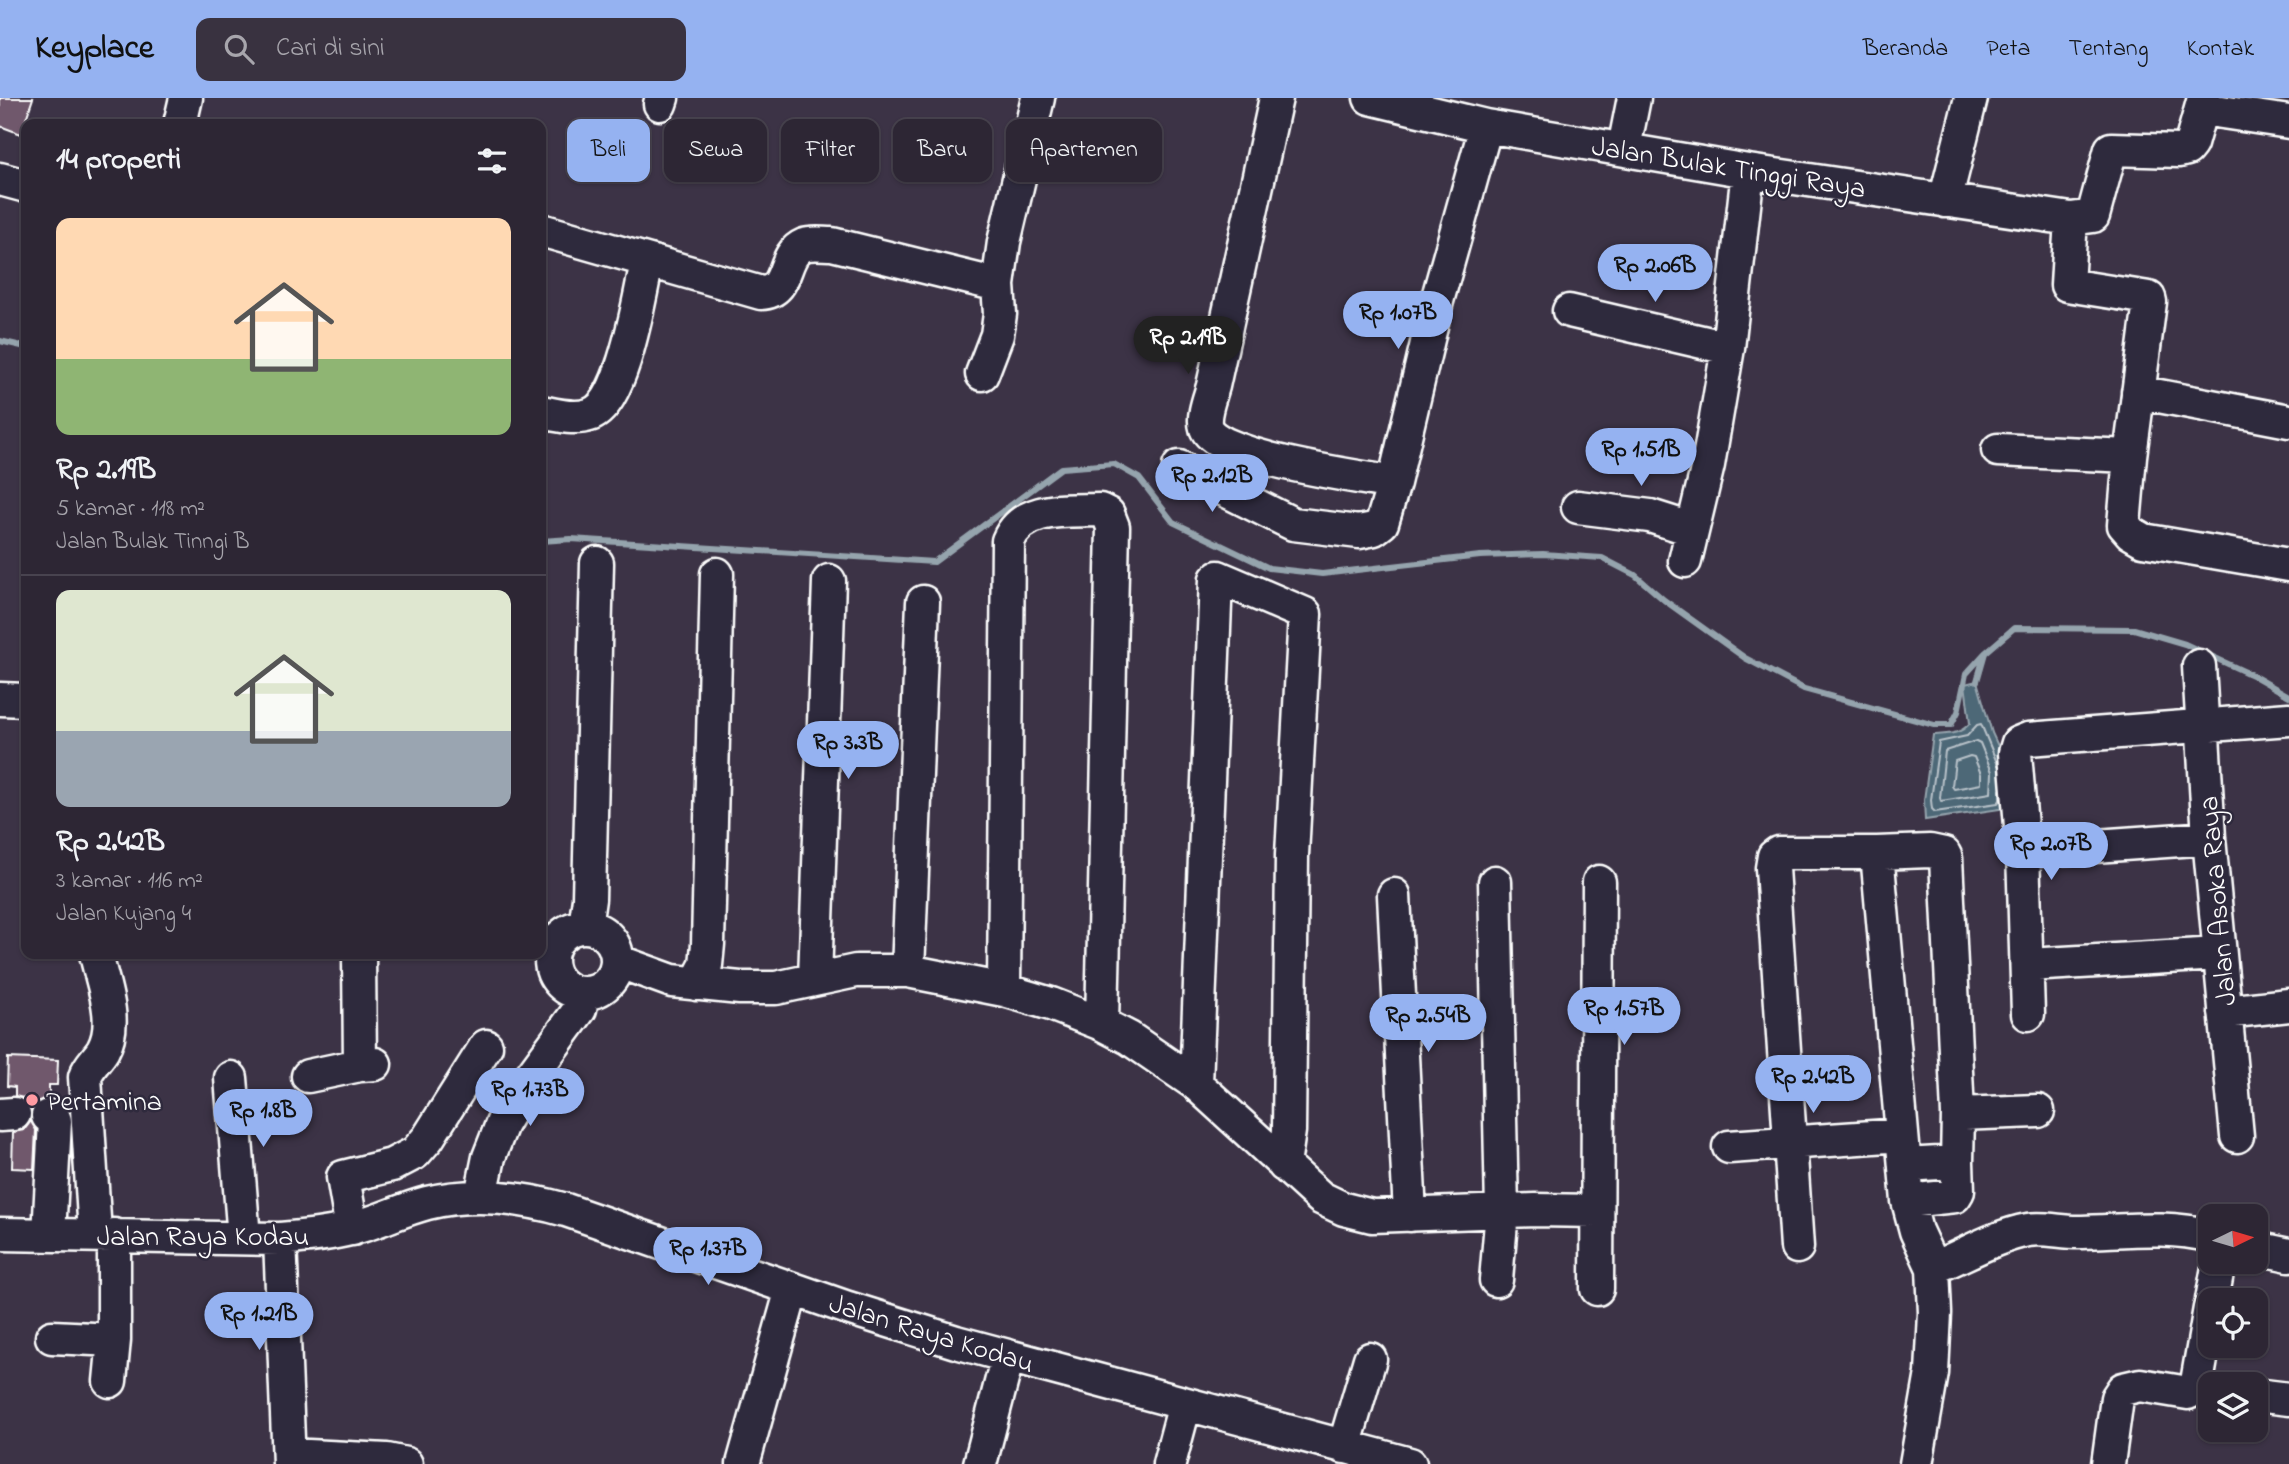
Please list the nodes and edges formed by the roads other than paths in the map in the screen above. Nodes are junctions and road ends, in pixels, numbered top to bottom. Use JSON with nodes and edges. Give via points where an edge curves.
{"nodes":[{"id":1,"x":186,"y":98,"type":"edge"},
{"id":2,"x":1038,"y":98,"type":"edge"},
{"id":3,"x":1276,"y":98,"type":"edge"},
{"id":4,"x":1370,"y":98,"type":"edge"},
{"id":5,"x":1634,"y":98,"type":"edge"},
{"id":6,"x":1971,"y":98,"type":"edge"},
{"id":7,"x":2203,"y":104,"type":"edge"},
{"id":8,"x":181,"y":119,"type":"edge"},
{"id":9,"x":2289,"y":122,"type":"edge"},
{"id":10,"x":1486,"y":126,"type":"junction"},
{"id":11,"x":1624,"y":148,"type":"junction"},
{"id":12,"x":1748,"y":172,"type":"junction"},
{"id":13,"x":0,"y":179,"type":"edge"},
{"id":14,"x":21,"y":185,"type":"edge"},
{"id":15,"x":1945,"y":201,"type":"junction"},
{"id":16,"x":2081,"y":218,"type":"junction"},
{"id":17,"x":546,"y":231,"type":"edge"},
{"id":18,"x":647,"y":261,"type":"junction"},
{"id":19,"x":998,"y":285,"type":"junction"},
{"id":20,"x":1569,"y":311,"type":"dead end"},
{"id":21,"x":1728,"y":348,"type":"junction"},
{"id":22,"x":982,"y":374,"type":"dead end"},
{"id":23,"x":2138,"y":392,"type":"junction"},
{"id":24,"x":546,"y":413,"type":"edge"},
{"id":25,"x":2289,"y":421,"type":"edge"},
{"id":26,"x":1998,"y":450,"type":"dead end"},
{"id":27,"x":2130,"y":456,"type":"junction"},
{"id":28,"x":1179,"y":467,"type":"dead end"},
{"id":29,"x":1394,"y":483,"type":"junction"},
{"id":30,"x":1578,"y":507,"type":"dead end"},
{"id":31,"x":1691,"y":528,"type":"junction"},
{"id":32,"x":1685,"y":561,"type":"dead end"},
{"id":33,"x":597,"y":564,"type":"dead end"},
{"id":34,"x":2289,"y":565,"type":"edge"},
{"id":35,"x":717,"y":574,"type":"dead end"},
{"id":36,"x":829,"y":581,"type":"dead end"},
{"id":37,"x":923,"y":602,"type":"dead end"},
{"id":38,"x":2199,"y":666,"type":"dead end"},
{"id":39,"x":0,"y":699,"type":"edge"},
{"id":40,"x":21,"y":700,"type":"edge"},
{"id":41,"x":2289,"y":719,"type":"edge"},
{"id":42,"x":2203,"y":725,"type":"junction"},
{"id":43,"x":2209,"y":838,"type":"junction"},
{"id":44,"x":2023,"y":851,"type":"junction"},
{"id":45,"x":1877,"y":853,"type":"junction"},
{"id":46,"x":1495,"y":882,"type":"dead end"},
{"id":47,"x":1599,"y":882,"type":"dead end"},
{"id":48,"x":1394,"y":895,"type":"dead end"},
{"id":49,"x":585,"y":927,"type":"junction"},
{"id":50,"x":547,"y":942,"type":"edge"},
{"id":51,"x":2219,"y":954,"type":"junction"},
{"id":52,"x":97,"y":959,"type":"edge"},
{"id":53,"x":359,"y":959,"type":"edge"},
{"id":54,"x":617,"y":961,"type":"junction"},
{"id":55,"x":2028,"y":965,"type":"junction"},
{"id":56,"x":908,"y":971,"type":"junction"},
{"id":57,"x":815,"y":979,"type":"junction"},
{"id":58,"x":696,"y":984,"type":"junction"},
{"id":59,"x":573,"y":989,"type":"junction"},
{"id":60,"x":1004,"y":990,"type":"junction"},
{"id":61,"x":2289,"y":1005,"type":"edge"},
{"id":62,"x":2225,"y":1012,"type":"junction"},
{"id":63,"x":2028,"y":1014,"type":"dead end"},
{"id":64,"x":1102,"y":1024,"type":"junction"},
{"id":65,"x":486,"y":1046,"type":"dead end"},
{"id":66,"x":308,"y":1076,"type":"dead end"},
{"id":67,"x":231,"y":1078,"type":"dead end"},
{"id":68,"x":1196,"y":1084,"type":"junction"},
{"id":69,"x":2038,"y":1111,"type":"dead end"},
{"id":70,"x":1958,"y":1114,"type":"junction"},
{"id":71,"x":48,"y":1116,"type":"dead end"},
{"id":72,"x":2237,"y":1136,"type":"dead end"},
{"id":73,"x":1791,"y":1143,"type":"junction"},
{"id":74,"x":1729,"y":1147,"type":"dead end"},
{"id":75,"x":1903,"y":1150,"type":"junction"},
{"id":76,"x":1957,"y":1162,"type":"junction"},
{"id":77,"x":1284,"y":1165,"type":"junction"},
{"id":78,"x":481,"y":1196,"type":"junction"},
{"id":79,"x":1908,"y":1201,"type":"junction"},
{"id":80,"x":1502,"y":1211,"type":"junction"},
{"id":81,"x":1597,"y":1211,"type":"junction"},
{"id":82,"x":1410,"y":1215,"type":"junction"},
{"id":83,"x":352,"y":1229,"type":"junction"},
{"id":84,"x":0,"y":1234,"type":"edge"},
{"id":85,"x":49,"y":1234,"type":"junction"},
{"id":86,"x":105,"y":1234,"type":"junction"},
{"id":87,"x":2198,"y":1234,"type":"edge"},
{"id":88,"x":244,"y":1238,"type":"junction"},
{"id":89,"x":280,"y":1239,"type":"junction"},
{"id":90,"x":1797,"y":1247,"type":"dead end"},
{"id":91,"x":2268,"y":1251,"type":"edge"},
{"id":92,"x":2289,"y":1255,"type":"edge"},
{"id":93,"x":1933,"y":1268,"type":"junction"},
{"id":94,"x":1496,"y":1280,"type":"dead end"},
{"id":95,"x":792,"y":1289,"type":"junction"},
{"id":96,"x":1597,"y":1289,"type":"dead end"},
{"id":97,"x":52,"y":1337,"type":"dead end"},
{"id":98,"x":114,"y":1340,"type":"junction"},
{"id":99,"x":1008,"y":1356,"type":"junction"},
{"id":100,"x":1370,"y":1359,"type":"dead end"},
{"id":101,"x":110,"y":1381,"type":"dead end"},
{"id":102,"x":2198,"y":1390,"type":"edge"},
{"id":103,"x":2268,"y":1396,"type":"edge"},
{"id":104,"x":2289,"y":1399,"type":"edge"},
{"id":105,"x":1185,"y":1404,"type":"junction"},
{"id":106,"x":1344,"y":1447,"type":"junction"},
{"id":107,"x":289,"y":1459,"type":"edge"},
{"id":108,"x":406,"y":1464,"type":"edge"},
{"id":109,"x":743,"y":1464,"type":"edge"},
{"id":110,"x":980,"y":1464,"type":"edge"},
{"id":111,"x":1169,"y":1464,"type":"edge"},
{"id":112,"x":1410,"y":1464,"type":"edge"},
{"id":113,"x":1916,"y":1464,"type":"edge"},
{"id":114,"x":2108,"y":1464,"type":"edge"}],
"edges":[{"from":1,"to":8,"type":"street"},
{"from":2,"to":19,"type":"street","via":[[1003,242]]},
{"from":3,"to":29,"type":"street","via":[[1206,428],[1219,441],[1257,456]]},
{"from":4,"to":10,"type":"street","name":"Jalan Bulak Tinggi Raya"},
{"from":5,"to":11,"type":"street"},
{"from":6,"to":15,"type":"street"},
{"from":7,"to":9,"type":"street"},
{"from":7,"to":16,"type":"street","via":[[2187,149],[2110,149]]},
{"from":10,"to":11,"type":"street","name":"Jalan Bulak Tinggi Raya"},
{"from":10,"to":29,"type":"street","via":[[1437,301]]},
{"from":11,"to":12,"type":"street","name":"Jalan Bulak Tinggi Raya"},
{"from":12,"to":15,"type":"street","name":"Jalan Bulak Tinggi Raya"},
{"from":12,"to":21,"type":"street"},
{"from":13,"to":14,"type":"street"},
{"from":15,"to":16,"type":"street","name":"Jalan Bulak Tinggi Raya"},
{"from":16,"to":23,"type":"street","via":[[2067,285],[2149,299]]},
{"from":17,"to":18,"type":"street"},
{"from":18,"to":19,"type":"street","via":[[768,293],[780,286],[798,249],[832,244]]},
{"from":18,"to":24,"type":"street","via":[[622,368],[609,399],[589,416]]},
{"from":19,"to":22,"type":"street","via":[[997,335]]},
{"from":20,"to":21,"type":"street"},
{"from":21,"to":31,"type":"street","via":[[1708,465]]},
{"from":23,"to":25,"type":"street"},
{"from":23,"to":27,"type":"street"},
{"from":26,"to":27,"type":"street"},
{"from":27,"to":34,"type":"street","via":[[2124,524],[2131,533],[2143,540]]},
{"from":28,"to":29,"type":"street","via":[[1293,524],[1359,532],[1382,523]]},
{"from":30,"to":31,"type":"street","via":[[1650,516]]},
{"from":31,"to":32,"type":"street"},
{"from":33,"to":49,"type":"street"},
{"from":35,"to":58,"type":"street","via":[[708,944],[706,965]]},
{"from":36,"to":57,"type":"street"},
{"from":37,"to":56,"type":"street"},
{"from":38,"to":42,"type":"street","name":"Jalan Asoka Raya"},
{"from":39,"to":40,"type":"street"},
{"from":41,"to":42,"type":"street"},
{"from":42,"to":43,"type":"street","name":"Jalan Asoka Raya"},
{"from":42,"to":44,"type":"street","via":[[2018,743]]},
{"from":43,"to":44,"type":"street"},
{"from":43,"to":51,"type":"street","name":"Jalan Asoka Raya"},
{"from":44,"to":55,"type":"street"},
{"from":45,"to":70,"type":"street","via":[[1930,850],[1946,858]]},
{"from":45,"to":73,"type":"street","via":[[1774,856]]},
{"from":45,"to":75,"type":"street"},
{"from":46,"to":80,"type":"street"},
{"from":47,"to":81,"type":"street"},
{"from":48,"to":82,"type":"street"},
{"from":49,"to":50,"type":"street"},
{"from":49,"to":54,"type":"street","via":[[604,934]]},
{"from":50,"to":59,"type":"street","via":[[552,969]]},
{"from":51,"to":55,"type":"street"},
{"from":51,"to":62,"type":"street","name":"Jalan Asoka Raya"},
{"from":52,"to":86,"type":"street","via":[[109,1013],[109,1036],[85,1077]]},
{"from":53,"to":66,"type":"street","via":[[368,1064]]},
{"from":54,"to":58,"type":"street","via":[[672,981]]},
{"from":54,"to":59,"type":"street","via":[[610,980],[593,992]]},
{"from":55,"to":63,"type":"street"},
{"from":56,"to":57,"type":"street","via":[[856,971]]},
{"from":56,"to":60,"type":"street"},
{"from":57,"to":58,"type":"street","via":[[776,988]]},
{"from":59,"to":78,"type":"street","via":[[549,1048],[502,1124]]},
{"from":60,"to":64,"type":"street"},
{"from":60,"to":64,"type":"street","via":[[1008,541],[1023,520],[1042,512],[1101,510],[1113,527]]},
{"from":61,"to":62,"type":"street"},
{"from":62,"to":72,"type":"street","name":"Jalan Asoka Raya"},
{"from":64,"to":68,"type":"street"},
{"from":65,"to":83,"type":"street","via":[[415,1153],[392,1165],[343,1177]]},
{"from":67,"to":88,"type":"street"},
{"from":68,"to":77,"type":"street"},
{"from":68,"to":77,"type":"street","via":[[1218,577],[1306,614],[1292,855],[1289,1131]]},
{"from":69,"to":70,"type":"street"},
{"from":70,"to":76,"type":"street"},
{"from":71,"to":85,"type":"street","via":[[55,1121]]},
{"from":73,"to":74,"type":"street"},
{"from":73,"to":75,"type":"street"},
{"from":73,"to":90,"type":"street"},
{"from":75,"to":76,"type":"street"},
{"from":75,"to":79,"type":"street"},
{"from":76,"to":79,"type":"street","via":[[1955,1196]]},
{"from":77,"to":82,"type":"street","via":[[1321,1198],[1344,1209],[1371,1216]]},
{"from":78,"to":83,"type":"street","name":"Jalan Raya Kodau","via":[[429,1203]]},
{"from":78,"to":95,"type":"street","name":"Jalan Raya Kodau","via":[[532,1200],[566,1210]]},
{"from":79,"to":93,"type":"street"},
{"from":80,"to":81,"type":"street"},
{"from":80,"to":82,"type":"street"},
{"from":80,"to":94,"type":"street"},
{"from":81,"to":96,"type":"street"},
{"from":83,"to":89,"type":"street","name":"Jalan Raya Kodau"},
{"from":84,"to":85,"type":"street","name":"Jalan Raya Kodau"},
{"from":85,"to":86,"type":"street","name":"Jalan Raya Kodau"},
{"from":86,"to":88,"type":"street","name":"Jalan Raya Kodau"},
{"from":86,"to":98,"type":"street"},
{"from":87,"to":93,"type":"street","via":[[2175,1229],[2079,1233],[2036,1229]]},
{"from":88,"to":89,"type":"street","name":"Jalan Raya Kodau"},
{"from":89,"to":107,"type":"street"},
{"from":91,"to":92,"type":"street"},
{"from":93,"to":113,"type":"street","via":[[1932,1373]]},
{"from":95,"to":99,"type":"street","name":"Jalan Raya Kodau"},
{"from":95,"to":109,"type":"street"},
{"from":97,"to":98,"type":"street"},
{"from":98,"to":101,"type":"street"},
{"from":99,"to":105,"type":"street","name":"Jalan Raya Kodau"},
{"from":99,"to":110,"type":"street"},
{"from":100,"to":106,"type":"street"},
{"from":102,"to":114,"type":"street","via":[[2188,1393],[2140,1385],[2123,1389],[2117,1398]]},
{"from":103,"to":104,"type":"street"},
{"from":105,"to":106,"type":"street","name":"Jalan Raya Kodau"},
{"from":105,"to":111,"type":"street"},
{"from":106,"to":112,"type":"street","name":"Jalan Raya Kodau"},
{"from":107,"to":108,"type":"street"}]}
